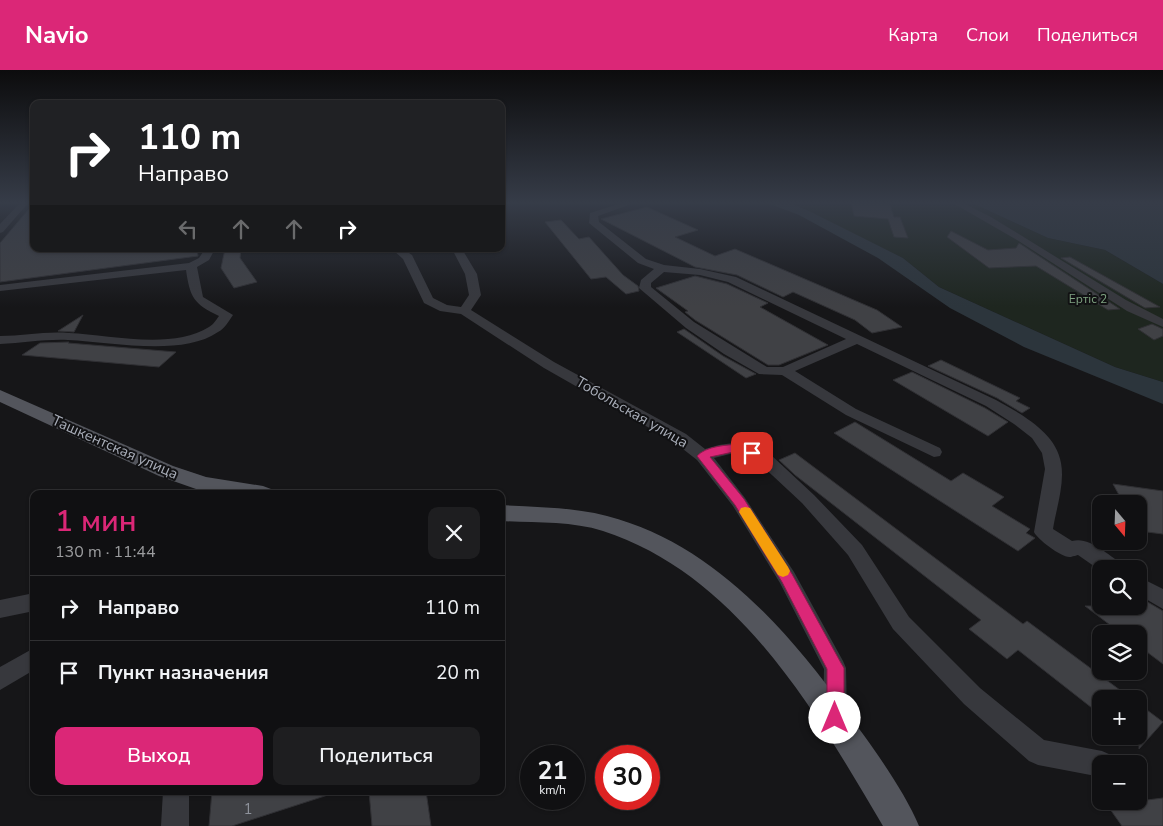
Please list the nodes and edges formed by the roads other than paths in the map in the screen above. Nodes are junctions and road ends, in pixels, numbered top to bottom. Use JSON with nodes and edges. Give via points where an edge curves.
{"nodes":[{"id":1,"x":612,"y":237,"type":"edge"},
{"id":2,"x":1019,"y":237,"type":"edge"},
{"id":3,"x":209,"y":252,"type":"edge"},
{"id":4,"x":401,"y":252,"type":"edge"},
{"id":5,"x":460,"y":252,"type":"edge"},
{"id":6,"x":191,"y":266,"type":"junction"},
{"id":7,"x":662,"y":268,"type":"junction"},
{"id":8,"x":0,"y":288,"type":"edge"},
{"id":9,"x":464,"y":311,"type":"junction"},
{"id":10,"x":1163,"y":323,"type":"edge"},
{"id":11,"x":856,"y":339,"type":"junction"},
{"id":12,"x":0,"y":340,"type":"edge"},
{"id":13,"x":785,"y":371,"type":"junction"},
{"id":14,"x":0,"y":395,"type":"edge"},
{"id":15,"x":934,"y":452,"type":"dead end"},
{"id":16,"x":703,"y":456,"type":"junction"},
{"id":17,"x":239,"y":490,"type":"edge"},
{"id":18,"x":505,"y":513,"type":"edge"},
{"id":19,"x":1101,"y":560,"type":"edge"},
{"id":20,"x":1147,"y":590,"type":"edge"},
{"id":21,"x":1163,"y":600,"type":"edge"},
{"id":22,"x":30,"y":603,"type":"edge"},
{"id":23,"x":0,"y":609,"type":"edge"},
{"id":24,"x":30,"y":660,"type":"edge"},
{"id":25,"x":0,"y":679,"type":"edge"},
{"id":26,"x":835,"y":718,"type":"junction"},
{"id":27,"x":1092,"y":762,"type":"edge"},
{"id":28,"x":176,"y":795,"type":"edge"},
{"id":29,"x":174,"y":826,"type":"edge"},
{"id":30,"x":902,"y":826,"type":"edge"}],
"edges":[{"from":1,"to":7,"type":"street","via":[[642,261]]},
{"from":2,"to":10,"type":"street","via":[[1138,314]]},
{"from":3,"to":6,"type":"street","via":[[203,261]]},
{"from":4,"to":9,"type":"street","name":"Тобольская улица","via":[[408,257],[428,300],[444,308]]},
{"from":5,"to":9,"type":"street","via":[[471,274],[475,294]]},
{"from":6,"to":8,"type":"street"},
{"from":6,"to":12,"type":"street","via":[[195,294],[204,305],[227,315],[222,324],[194,340],[168,343],[50,336]]},
{"from":7,"to":11,"type":"street","via":[[732,279]]},
{"from":7,"to":13,"type":"street","via":[[645,282],[646,288],[690,325],[764,371]]},
{"from":9,"to":16,"type":"street","name":"Тобольская улица","via":[[549,365],[680,438]]},
{"from":11,"to":13,"type":"street"},
{"from":11,"to":19,"type":"street","via":[[991,403],[1023,422],[1044,442],[1053,464],[1043,532],[1070,550],[1080,546]]},
{"from":13,"to":15,"type":"street","via":[[851,412]]},
{"from":14,"to":17,"type":"main road","name":"Ташкентская улица","via":[[166,471],[204,484]]},
{"from":16,"to":26,"type":"street","name":"Тобольская улица","via":[[739,502],[787,578],[836,668]]},
{"from":16,"to":27,"type":"street","via":[[740,447],[765,460],[808,499],[855,550],[901,623],[972,696],[1038,752]]},
{"from":18,"to":26,"type":"main road","via":[[566,517],[607,524],[654,542],[700,569],[740,605],[787,656]]},
{"from":20,"to":21,"type":"street"},
{"from":22,"to":23,"type":"street"},
{"from":24,"to":25,"type":"street"},
{"from":26,"to":30,"type":"main road"},
{"from":28,"to":29,"type":"street"}]}
